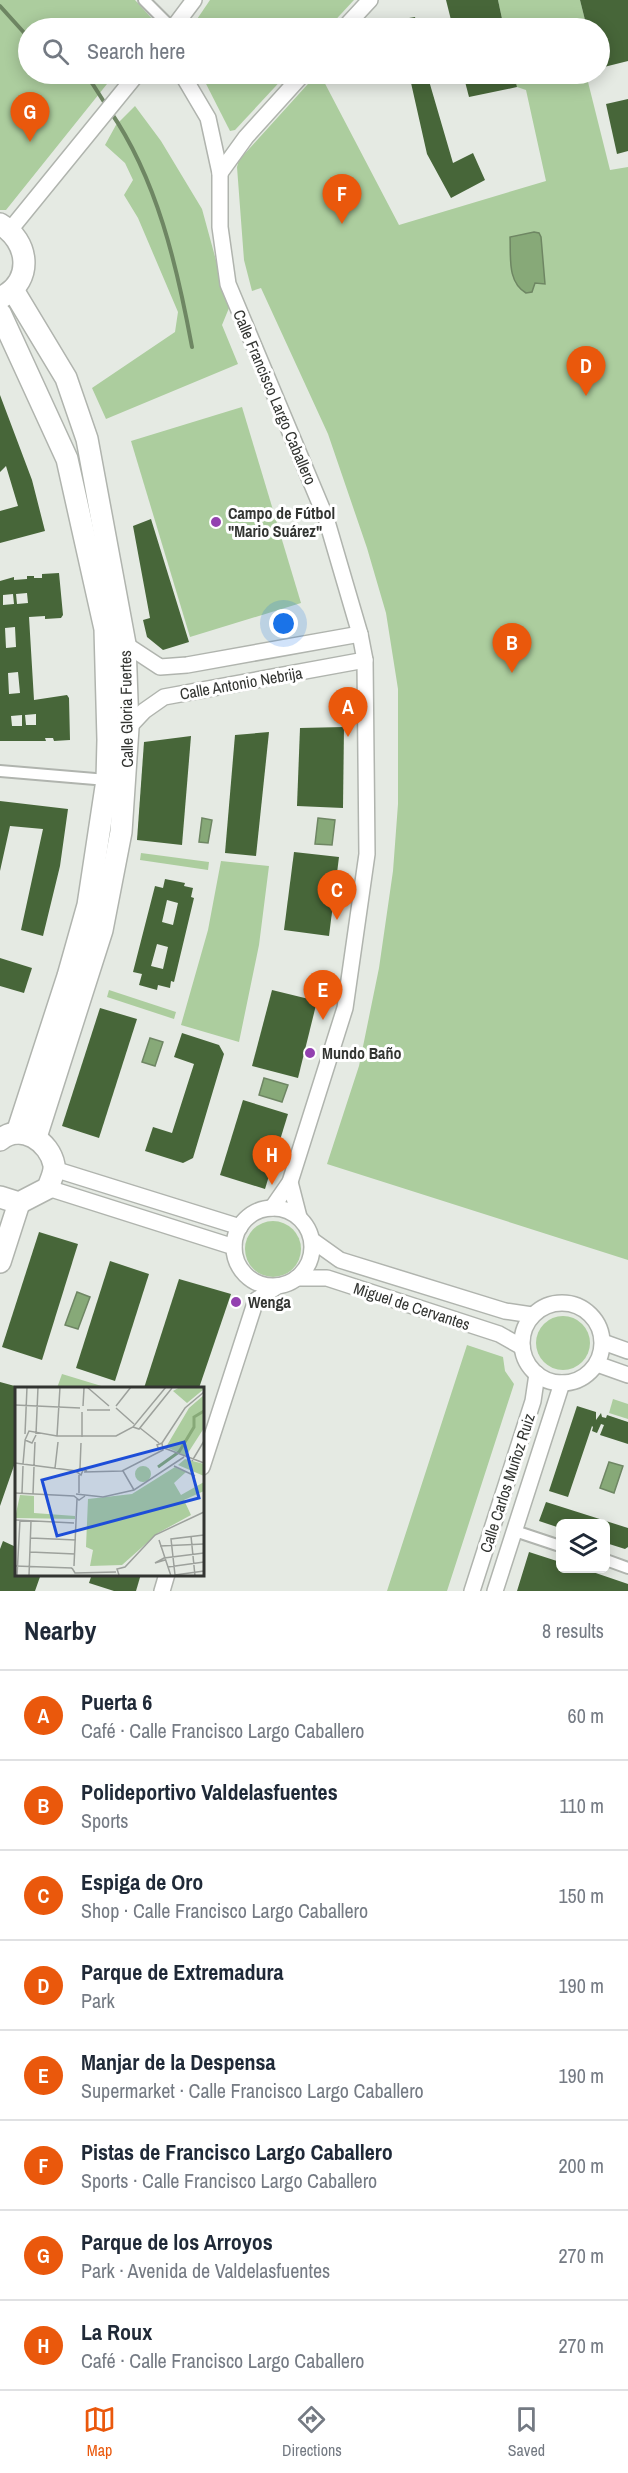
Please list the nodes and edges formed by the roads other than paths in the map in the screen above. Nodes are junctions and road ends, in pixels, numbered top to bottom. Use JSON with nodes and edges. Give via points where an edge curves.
{"nodes":[{"id":1,"x":144,"y":0,"type":"edge"},
{"id":2,"x":194,"y":0,"type":"edge"},
{"id":3,"x":370,"y":0,"type":"edge"},
{"id":4,"x":162,"y":18,"type":"edge"},
{"id":5,"x":180,"y":18,"type":"edge"},
{"id":6,"x":353,"y":18,"type":"edge"},
{"id":7,"x":128,"y":84,"type":"edge"},
{"id":8,"x":188,"y":84,"type":"edge"},
{"id":9,"x":294,"y":84,"type":"edge"},
{"id":10,"x":246,"y":137,"type":"junction"},
{"id":11,"x":213,"y":143,"type":"junction"},
{"id":12,"x":220,"y":173,"type":"junction"},
{"id":13,"x":5,"y":227,"type":"edge"},
{"id":14,"x":6,"y":294,"type":"edge"},
{"id":15,"x":0,"y":313,"type":"edge"},
{"id":16,"x":360,"y":634,"type":"junction"},
{"id":17,"x":125,"y":644,"type":"junction"},
{"id":18,"x":365,"y":660,"type":"junction"},
{"id":19,"x":128,"y":728,"type":"junction"},
{"id":20,"x":0,"y":771,"type":"edge"},
{"id":21,"x":107,"y":780,"type":"junction"},
{"id":22,"x":18,"y":1137,"type":"edge"},
{"id":23,"x":51,"y":1179,"type":"junction"},
{"id":24,"x":290,"y":1182,"type":"junction"},
{"id":25,"x":5,"y":1200,"type":"edge"},
{"id":26,"x":272,"y":1208,"type":"junction"},
{"id":27,"x":299,"y":1217,"type":"junction"},
{"id":28,"x":240,"y":1227,"type":"junction"},
{"id":29,"x":312,"y":1240,"type":"junction"},
{"id":30,"x":234,"y":1247,"type":"junction"},
{"id":31,"x":0,"y":1262,"type":"edge"},
{"id":32,"x":245,"y":1274,"type":"junction"},
{"id":33,"x":298,"y":1278,"type":"junction"},
{"id":34,"x":278,"y":1286,"type":"junction"},
{"id":35,"x":256,"y":1300,"type":"junction"},
{"id":36,"x":531,"y":1315,"type":"junction"},
{"id":37,"x":603,"y":1342,"type":"junction"},
{"id":38,"x":522,"y":1347,"type":"junction"},
{"id":39,"x":628,"y":1351,"type":"edge"},
{"id":40,"x":597,"y":1364,"type":"junction"},
{"id":41,"x":537,"y":1374,"type":"junction"},
{"id":42,"x":628,"y":1375,"type":"edge"},
{"id":43,"x":562,"y":1383,"type":"junction"},
{"id":44,"x":204,"y":1461,"type":"edge"},
{"id":45,"x":515,"y":1531,"type":"junction"},
{"id":46,"x":556,"y":1544,"type":"edge"},
{"id":47,"x":610,"y":1561,"type":"edge"},
{"id":48,"x":628,"y":1568,"type":"edge"},
{"id":49,"x":167,"y":1576,"type":"edge"},
{"id":50,"x":162,"y":1591,"type":"edge"},
{"id":51,"x":472,"y":1591,"type":"edge"},
{"id":52,"x":495,"y":1591,"type":"edge"}],
"edges":[{"from":1,"to":4,"type":"street"},
{"from":2,"to":5,"type":"street"},
{"from":3,"to":6,"type":"street"},
{"from":7,"to":13,"type":"street"},
{"from":8,"to":11,"type":"street","name":"Calle Francisco Largo Caballero","via":[[208,117]]},
{"from":9,"to":10,"type":"street"},
{"from":10,"to":11,"type":"street"},
{"from":10,"to":12,"type":"street"},
{"from":11,"to":12,"type":"street","name":"Calle Francisco Largo Caballero"},
{"from":12,"to":16,"type":"street","name":"Calle Francisco Largo Caballero","via":[[220,227],[228,284],[326,518]]},
{"from":13,"to":14,"type":"main road","via":[[18,238],[25,260],[23,272]]},
{"from":14,"to":17,"type":"main road","name":"Calle Gloria Fuertes","via":[[66,378],[87,439]]},
{"from":15,"to":21,"type":"main road","name":"Calle Gloria Fuertes","via":[[67,459],[105,629]]},
{"from":16,"to":17,"type":"street","name":"Calle Antonio Nebrija","via":[[160,668]]},
{"from":16,"to":18,"type":"street","name":"Calle Francisco Largo Caballero"},
{"from":17,"to":19,"type":"main road","name":"Calle Gloria Fuertes"},
{"from":18,"to":19,"type":"street","name":"Calle Antonio Nebrija","via":[[164,697]]},
{"from":18,"to":24,"type":"street","name":"Calle Francisco Largo Caballero","via":[[368,854],[345,1008]]},
{"from":19,"to":22,"type":"main road","name":"Calle Gloria Fuertes","via":[[122,832],[102,930]]},
{"from":20,"to":21,"type":"street"},
{"from":21,"to":22,"type":"main road","name":"Calle Gloria Fuertes","via":[[83,923]]},
{"from":22,"to":23,"type":"main road","via":[[51,1152]]},
{"from":23,"to":25,"type":"main road"},
{"from":23,"to":28,"type":"street"},
{"from":23,"to":30,"type":"street"},
{"from":24,"to":26,"type":"street","name":"Calle Francisco Largo Caballero"},
{"from":24,"to":27,"type":"street"},
{"from":25,"to":31,"type":"main road"},
{"from":26,"to":27,"type":"street","via":[[288,1210]]},
{"from":26,"to":28,"type":"street","via":[[252,1214]]},
{"from":27,"to":29,"type":"street"},
{"from":28,"to":30,"type":"street"},
{"from":29,"to":33,"type":"street","via":[[310,1261]]},
{"from":29,"to":36,"type":"street","name":"Miguel de Cervantes","via":[[340,1260],[505,1311]]},
{"from":30,"to":32,"type":"street"},
{"from":32,"to":34,"type":"street","via":[[260,1284]]},
{"from":32,"to":35,"type":"street"},
{"from":33,"to":34,"type":"street"},
{"from":33,"to":38,"type":"street","name":"Miguel de Cervantes","via":[[327,1278],[500,1334]]},
{"from":34,"to":35,"type":"street"},
{"from":35,"to":44,"type":"street"},
{"from":36,"to":37,"type":"street","via":[[554,1304],[574,1304],[596,1320]]},
{"from":36,"to":38,"type":"street"},
{"from":37,"to":39,"type":"street"},
{"from":37,"to":40,"type":"street"},
{"from":38,"to":41,"type":"street"},
{"from":40,"to":42,"type":"street"},
{"from":40,"to":43,"type":"street","via":[[588,1374]]},
{"from":41,"to":43,"type":"street"},
{"from":41,"to":51,"type":"street","name":"Calle Carlos Muñoz Ruiz","via":[[533,1401]]},
{"from":43,"to":45,"type":"street","name":"Calle Carlos Muñoz Ruiz"},
{"from":45,"to":46,"type":"street"},
{"from":45,"to":52,"type":"street","name":"Calle Carlos Muñoz Ruiz"},
{"from":47,"to":48,"type":"street"},
{"from":49,"to":50,"type":"street"}]}
